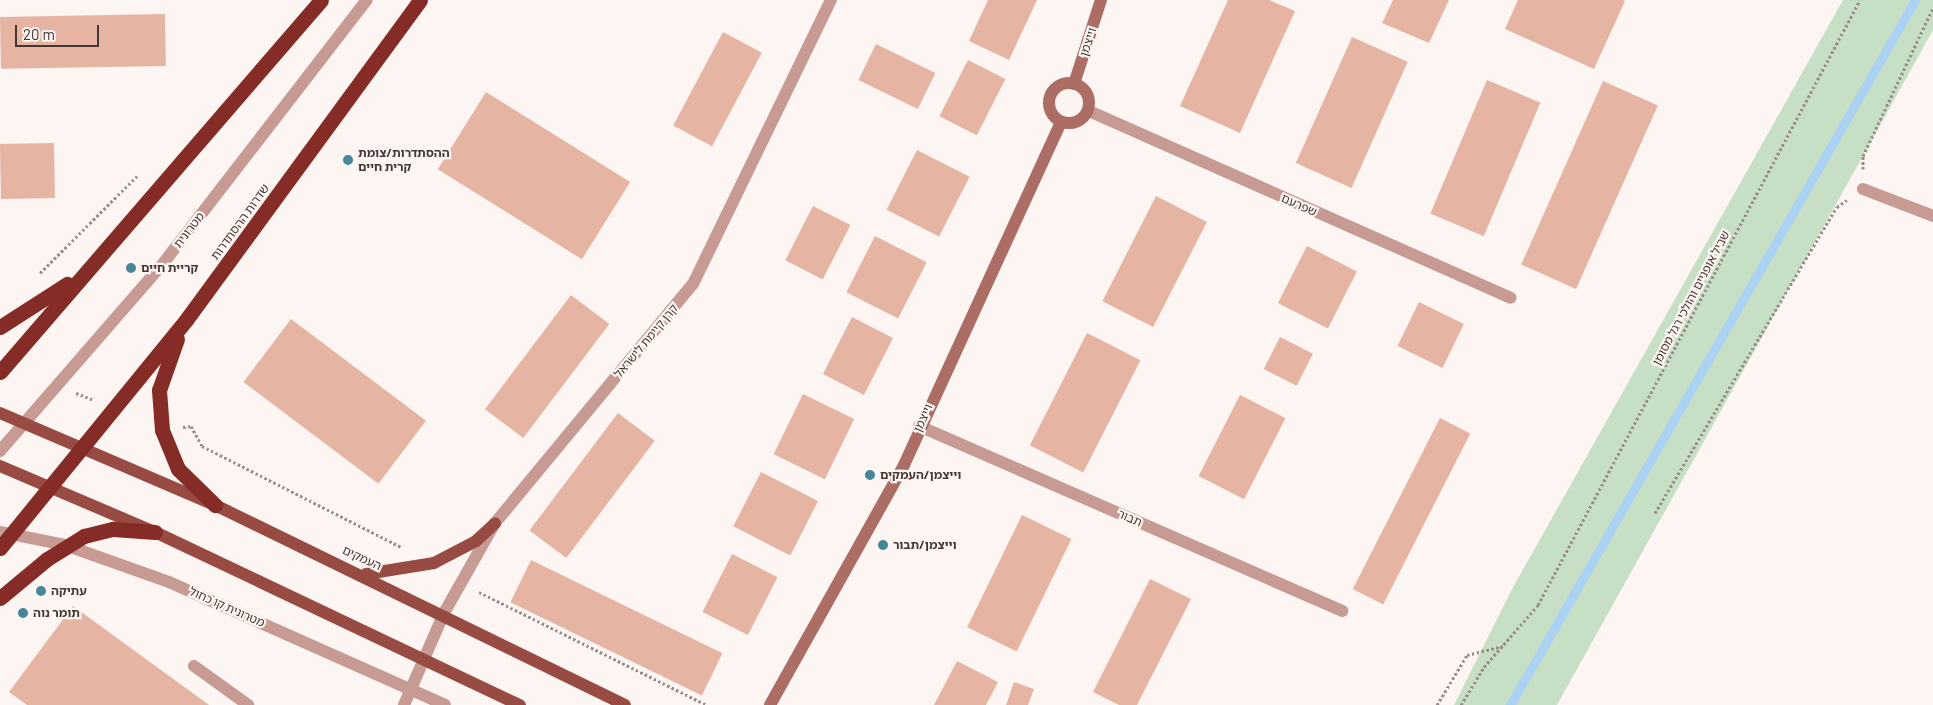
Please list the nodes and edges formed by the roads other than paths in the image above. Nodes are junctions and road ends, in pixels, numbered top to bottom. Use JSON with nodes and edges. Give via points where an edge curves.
{"nodes":[{"id":1,"x":321,"y":0,"type":"edge"},
{"id":2,"x":367,"y":0,"type":"edge"},
{"id":3,"x":420,"y":0,"type":"edge"},
{"id":4,"x":831,"y":0,"type":"edge"},
{"id":5,"x":1101,"y":0,"type":"edge"},
{"id":6,"x":1074,"y":84,"type":"junction"},
{"id":7,"x":1088,"y":111,"type":"junction"},
{"id":8,"x":1061,"y":122,"type":"junction"},
{"id":9,"x":1863,"y":189,"type":"road end"},
{"id":10,"x":1933,"y":216,"type":"edge"},
{"id":11,"x":82,"y":273,"type":"junction"},
{"id":12,"x":1510,"y":298,"type":"dead end"},
{"id":13,"x":186,"y":320,"type":"junction"},
{"id":14,"x":0,"y":327,"type":"edge"},
{"id":15,"x":0,"y":372,"type":"edge"},
{"id":16,"x":0,"y":413,"type":"edge"},
{"id":17,"x":26,"y":423,"type":"junction"},
{"id":18,"x":919,"y":426,"type":"junction"},
{"id":19,"x":82,"y":444,"type":"junction"},
{"id":20,"x":0,"y":452,"type":"edge"},
{"id":21,"x":0,"y":466,"type":"edge"},
{"id":22,"x":48,"y":486,"type":"junction"},
{"id":23,"x":215,"y":505,"type":"junction"},
{"id":24,"x":495,"y":523,"type":"junction"},
{"id":25,"x":155,"y":532,"type":"junction"},
{"id":26,"x":6,"y":533,"type":"edge"},
{"id":27,"x":66,"y":545,"type":"junction"},
{"id":28,"x":0,"y":548,"type":"edge"},
{"id":29,"x":364,"y":574,"type":"junction"},
{"id":30,"x":0,"y":598,"type":"edge"},
{"id":31,"x":1342,"y":611,"type":"dead end"},
{"id":32,"x":444,"y":613,"type":"junction"},
{"id":33,"x":424,"y":658,"type":"junction"},
{"id":34,"x":194,"y":666,"type":"dead end"},
{"id":35,"x":410,"y":689,"type":"junction"},
{"id":36,"x":248,"y":705,"type":"edge"},
{"id":37,"x":404,"y":705,"type":"edge"},
{"id":38,"x":446,"y":705,"type":"edge"},
{"id":39,"x":520,"y":705,"type":"edge"},
{"id":40,"x":626,"y":705,"type":"edge"},
{"id":41,"x":770,"y":705,"type":"edge"}],
"edges":[{"from":1,"to":11,"type":"highway","via":[[134,220]]},
{"from":2,"to":17,"type":"street","name":"מטרונית","via":[[165,261]]},
{"from":3,"to":13,"type":"highway","name":"שדרות ההסתדרות"},
{"from":4,"to":24,"type":"street","name":"קרן קיימת לישראל","via":[[693,284]]},
{"from":5,"to":6,"type":"street","name":"וייצמן"},
{"from":6,"to":7,"type":"street","via":[[1086,91]]},
{"from":6,"to":8,"type":"street","via":[[1061,85],[1049,100],[1051,113]]},
{"from":7,"to":8,"type":"street","via":[[1073,124]]},
{"from":7,"to":12,"type":"street","name":"שפרעם"},
{"from":8,"to":18,"type":"street","name":"וייצמן","via":[[1014,232]]},
{"from":9,"to":10,"type":"street"},
{"from":11,"to":14,"type":"highway"},
{"from":11,"to":15,"type":"highway"},
{"from":13,"to":19,"type":"highway","name":"שדרות ההסתדרות"},
{"from":13,"to":23,"type":"highway","via":[[162,370],[158,410],[162,430],[178,469]]},
{"from":16,"to":17,"type":"main road","name":"העמקים"},
{"from":17,"to":19,"type":"main road","name":"העמקים"},
{"from":17,"to":20,"type":"street","name":"מטרונית"},
{"from":18,"to":31,"type":"street","name":"תבור"},
{"from":18,"to":41,"type":"street","name":"וייצמן","via":[[904,466]]},
{"from":19,"to":22,"type":"highway","name":"שדרות ההסתדרות"},
{"from":19,"to":23,"type":"main road","name":"העמקים"},
{"from":21,"to":22,"type":"main road"},
{"from":22,"to":25,"type":"main road"},
{"from":22,"to":26,"type":"highway","name":"שדרות ההסתדרות"},
{"from":23,"to":29,"type":"main road","name":"העמקים"},
{"from":24,"to":29,"type":"main road","via":[[476,541],[434,563]]},
{"from":24,"to":32,"type":"street","name":"קרן קיימת לישראל"},
{"from":25,"to":27,"type":"highway","via":[[113,529]]},
{"from":25,"to":33,"type":"main road"},
{"from":26,"to":27,"type":"street","name":"מטרונית קו כחול"},
{"from":26,"to":28,"type":"highway","name":"שדרות ההסתדרות"},
{"from":27,"to":30,"type":"highway"},
{"from":27,"to":35,"type":"street","name":"מטרונית קו כחול","via":[[169,582]]},
{"from":29,"to":32,"type":"main road","name":"העמקים"},
{"from":32,"to":33,"type":"street","name":"קרן קיימת לישראל"},
{"from":32,"to":40,"type":"main road","name":"העמקים"},
{"from":33,"to":35,"type":"street","name":"קרן קיימת לישראל"},
{"from":33,"to":39,"type":"main road"},
{"from":34,"to":36,"type":"street"},
{"from":35,"to":37,"type":"street","name":"קרן קיימת לישראל"},
{"from":35,"to":38,"type":"street","name":"מטרונית קו כחול"}]}
